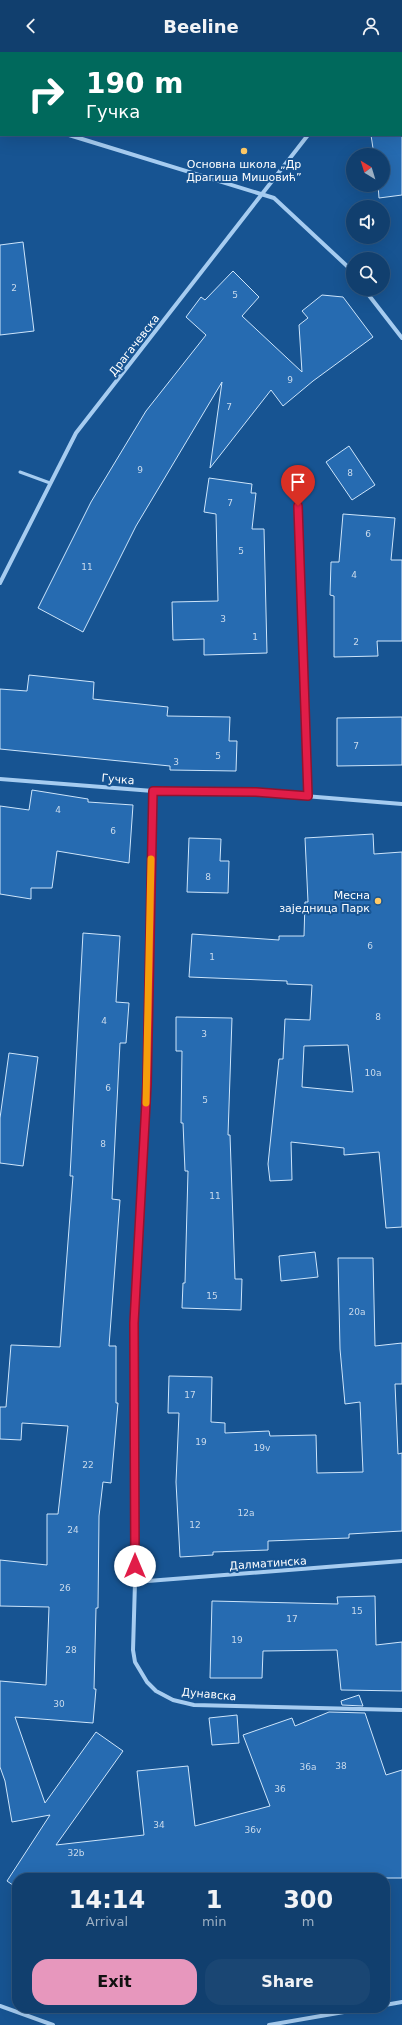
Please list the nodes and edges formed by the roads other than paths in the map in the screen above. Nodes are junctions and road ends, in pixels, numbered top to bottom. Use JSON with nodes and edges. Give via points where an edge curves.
{"nodes":[{"id":1,"x":72,"y":136,"type":"edge"},
{"id":2,"x":307,"y":136,"type":"edge"},
{"id":3,"x":264,"y":194,"type":"junction"},
{"id":4,"x":346,"y":266,"type":"edge"},
{"id":5,"x":369,"y":296,"type":"edge"},
{"id":6,"x":402,"y":338,"type":"edge"},
{"id":7,"x":20,"y":472,"type":"dead end"},
{"id":8,"x":50,"y":484,"type":"junction"},
{"id":9,"x":298,"y":506,"type":"dead end"},
{"id":10,"x":0,"y":584,"type":"edge"},
{"id":11,"x":0,"y":779,"type":"edge"},
{"id":12,"x":153,"y":791,"type":"junction"},
{"id":13,"x":308,"y":796,"type":"junction"},
{"id":14,"x":402,"y":804,"type":"edge"},
{"id":15,"x":402,"y":1561,"type":"edge"},
{"id":16,"x":135,"y":1582,"type":"junction"},
{"id":17,"x":402,"y":1710,"type":"edge"},
{"id":18,"x":402,"y":2002,"type":"edge"},
{"id":19,"x":390,"y":2004,"type":"edge"},
{"id":20,"x":0,"y":2006,"type":"edge"},
{"id":21,"x":12,"y":2010,"type":"edge"},
{"id":22,"x":20,"y":2013,"type":"edge"},
{"id":23,"x":338,"y":2013,"type":"edge"},
{"id":24,"x":54,"y":2025,"type":"edge"},
{"id":25,"x":269,"y":2025,"type":"edge"}],
"edges":[{"from":1,"to":3,"type":"street"},
{"from":2,"to":3,"type":"street","name":"Драгачевска"},
{"from":3,"to":4,"type":"street","via":[[274,198]]},
{"from":3,"to":8,"type":"street","name":"Драгачевска","via":[[76,434]]},
{"from":5,"to":6,"type":"street"},
{"from":7,"to":8,"type":"lane"},
{"from":8,"to":10,"type":"street","name":"Драгачевска"},
{"from":9,"to":13,"type":"lane"},
{"from":11,"to":12,"type":"street","name":"Гучка"},
{"from":12,"to":13,"type":"street","name":"Гучка","via":[[256,792]]},
{"from":12,"to":16,"type":"street","name":"Дунавска","via":[[147,1084],[134,1323]]},
{"from":13,"to":14,"type":"street","name":"Гучка"},
{"from":15,"to":16,"type":"street","name":"Далматинска"},
{"from":16,"to":17,"type":"street","name":"Дунавска","via":[[134,1662],[156,1691],[173,1700],[194,1705]]},
{"from":18,"to":19,"type":"street"},
{"from":20,"to":21,"type":"street"},
{"from":22,"to":24,"type":"street"},
{"from":23,"to":25,"type":"street"}]}
